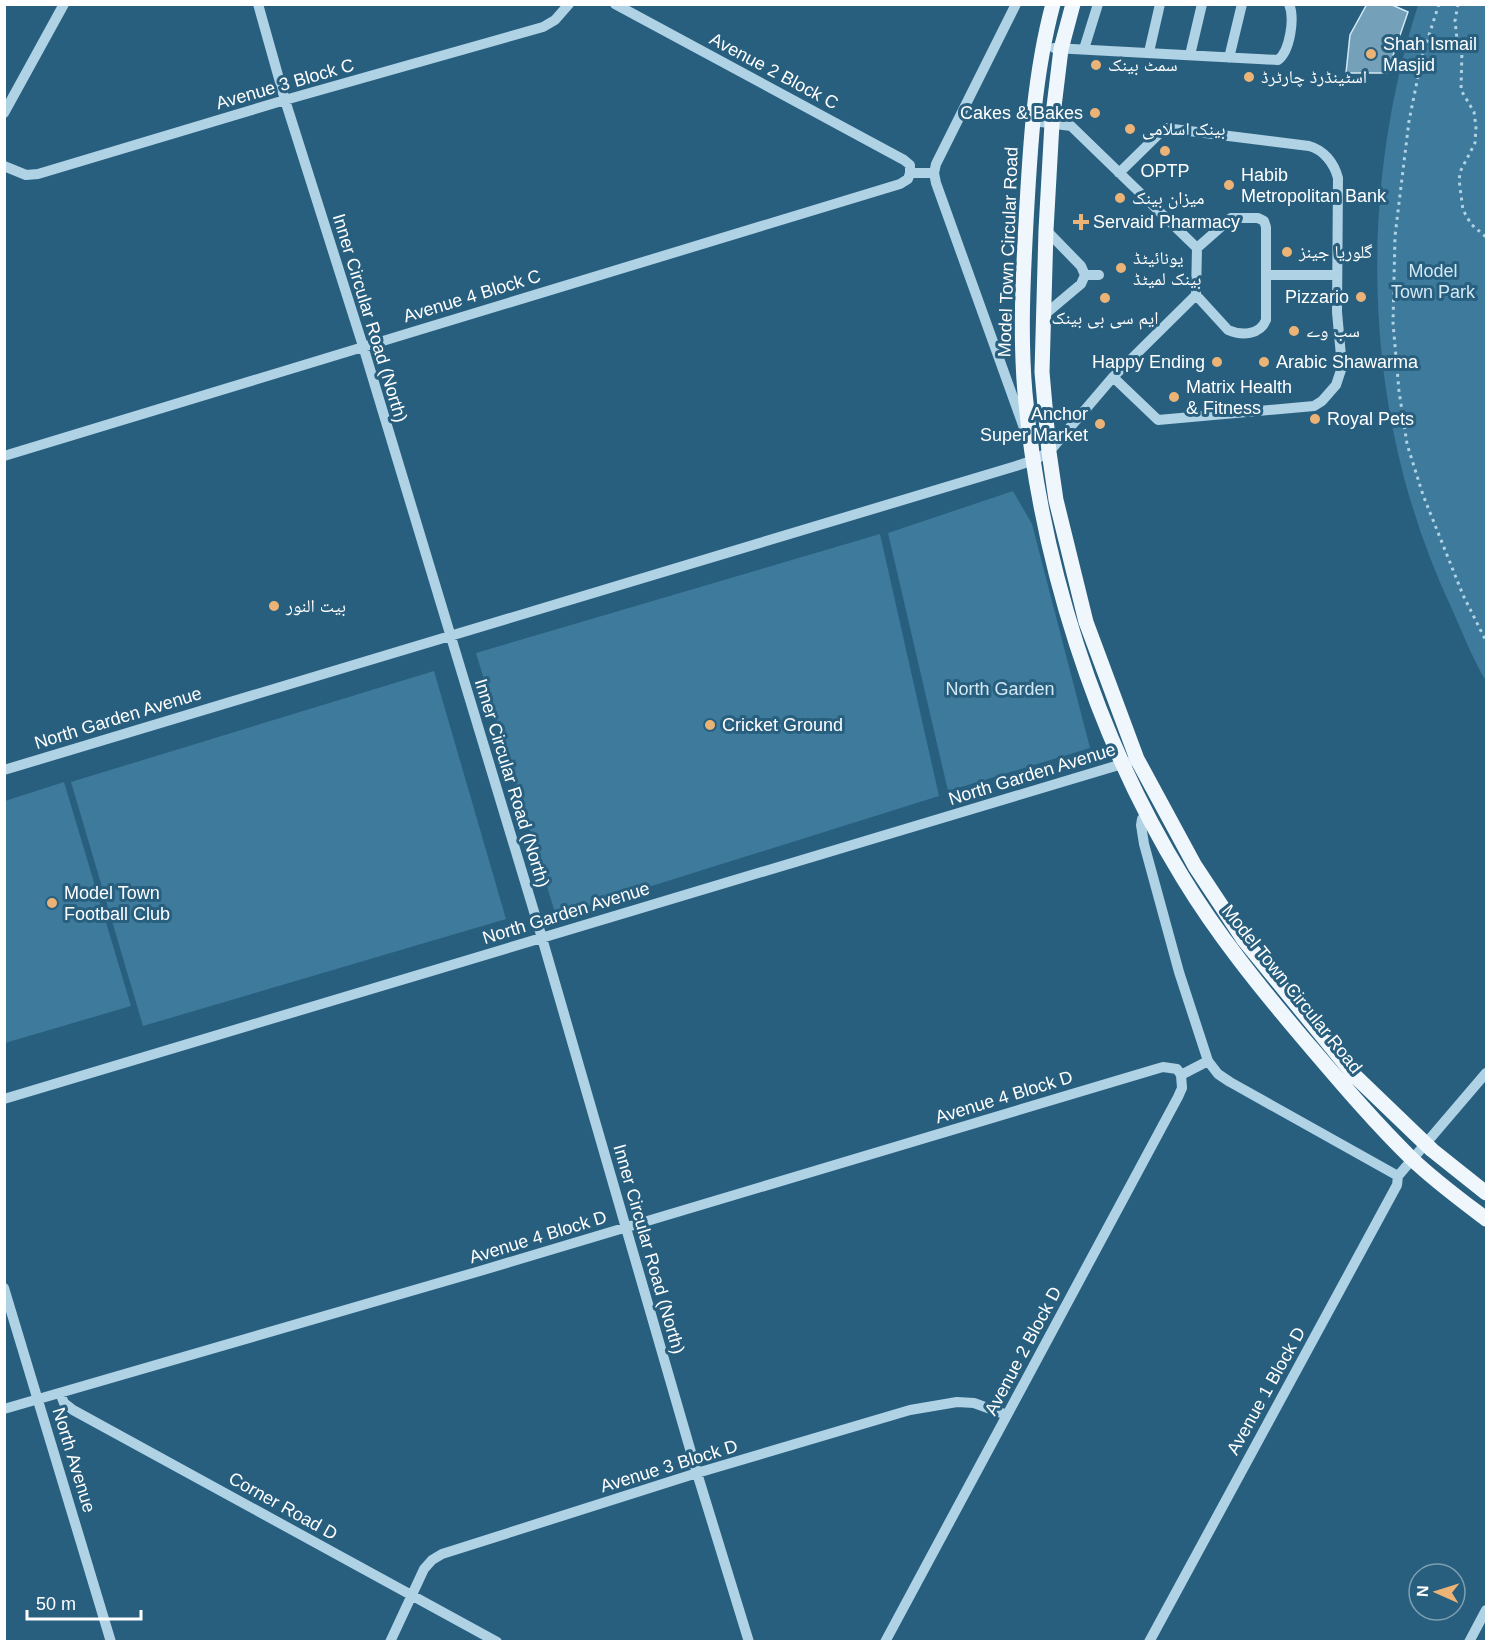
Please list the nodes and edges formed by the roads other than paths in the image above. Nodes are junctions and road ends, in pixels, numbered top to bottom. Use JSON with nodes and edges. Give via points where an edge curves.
{"nodes":[{"id":1,"x":64,"y":4,"type":"edge"},
{"id":2,"x":258,"y":4,"type":"edge"},
{"id":3,"x":569,"y":4,"type":"edge"},
{"id":4,"x":615,"y":4,"type":"edge"},
{"id":5,"x":1017,"y":4,"type":"edge"},
{"id":6,"x":1053,"y":4,"type":"edge"},
{"id":7,"x":1073,"y":4,"type":"edge"},
{"id":8,"x":1098,"y":4,"type":"edge"},
{"id":9,"x":1160,"y":4,"type":"edge"},
{"id":10,"x":1202,"y":4,"type":"edge"},
{"id":11,"x":1242,"y":4,"type":"edge"},
{"id":12,"x":1289,"y":4,"type":"edge"},
{"id":13,"x":1042,"y":47,"type":"junction"},
{"id":14,"x":1061,"y":49,"type":"junction"},
{"id":15,"x":1083,"y":49,"type":"junction"},
{"id":16,"x":1149,"y":52,"type":"junction"},
{"id":17,"x":1190,"y":55,"type":"junction"},
{"id":18,"x":1229,"y":58,"type":"junction"},
{"id":19,"x":285,"y":100,"type":"junction"},
{"id":20,"x":4,"y":113,"type":"edge"},
{"id":21,"x":1033,"y":121,"type":"junction"},
{"id":22,"x":1052,"y":123,"type":"junction"},
{"id":23,"x":4,"y":166,"type":"edge"},
{"id":24,"x":934,"y":172,"type":"junction"},
{"id":25,"x":910,"y":173,"type":"junction"},
{"id":26,"x":1119,"y":173,"type":"junction"},
{"id":27,"x":1046,"y":230,"type":"junction"},
{"id":28,"x":1197,"y":248,"type":"junction"},
{"id":29,"x":1337,"y":274,"type":"junction"},
{"id":30,"x":1084,"y":275,"type":"junction"},
{"id":31,"x":1099,"y":275,"type":"dead end"},
{"id":32,"x":1266,"y":275,"type":"junction"},
{"id":33,"x":1196,"y":295,"type":"junction"},
{"id":34,"x":1043,"y":316,"type":"junction"},
{"id":35,"x":363,"y":346,"type":"junction"},
{"id":36,"x":1113,"y":378,"type":"junction"},
{"id":37,"x":1049,"y":452,"type":"junction"},
{"id":38,"x":4,"y":456,"type":"edge"},
{"id":39,"x":1034,"y":460,"type":"junction"},
{"id":40,"x":451,"y":636,"type":"junction"},
{"id":41,"x":1137,"y":759,"type":"junction"},
{"id":42,"x":1122,"y":765,"type":"junction"},
{"id":43,"x":4,"y":770,"type":"edge"},
{"id":44,"x":1148,"y":815,"type":"junction"},
{"id":45,"x":542,"y":938,"type":"junction"},
{"id":46,"x":1208,"y":1061,"type":"junction"},
{"id":47,"x":1486,"y":1073,"type":"edge"},
{"id":48,"x":1181,"y":1075,"type":"junction"},
{"id":49,"x":4,"y":1099,"type":"edge"},
{"id":50,"x":1426,"y":1144,"type":"junction"},
{"id":51,"x":1413,"y":1160,"type":"junction"},
{"id":52,"x":1398,"y":1176,"type":"junction"},
{"id":53,"x":1486,"y":1193,"type":"edge"},
{"id":54,"x":1486,"y":1219,"type":"edge"},
{"id":55,"x":625,"y":1228,"type":"junction"},
{"id":56,"x":4,"y":1288,"type":"edge"},
{"id":57,"x":60,"y":1393,"type":"junction"},
{"id":58,"x":39,"y":1399,"type":"junction"},
{"id":59,"x":4,"y":1409,"type":"edge"},
{"id":60,"x":1007,"y":1415,"type":"junction"},
{"id":61,"x":697,"y":1473,"type":"junction"},
{"id":62,"x":412,"y":1595,"type":"junction"},
{"id":63,"x":1486,"y":1610,"type":"edge"},
{"id":64,"x":111,"y":1641,"type":"edge"},
{"id":65,"x":390,"y":1641,"type":"edge"},
{"id":66,"x":498,"y":1641,"type":"edge"},
{"id":67,"x":749,"y":1641,"type":"edge"},
{"id":68,"x":885,"y":1641,"type":"edge"},
{"id":69,"x":1149,"y":1641,"type":"edge"},
{"id":70,"x":1469,"y":1641,"type":"edge"}],
"edges":[{"from":1,"to":20,"type":"street"},
{"from":2,"to":19,"type":"street","name":"Inner Circular Road (North)"},
{"from":3,"to":19,"type":"street","name":"Avenue 3 Block C","via":[[543,27]]},
{"from":4,"to":25,"type":"street","name":"Avenue 2 Block C","via":[[904,160],[910,165]]},
{"from":5,"to":24,"type":"street"},
{"from":6,"to":13,"type":"main road","name":"Model Town Circular Road"},
{"from":7,"to":14,"type":"main road","name":"Model Town Circular Road"},
{"from":8,"to":15,"type":"street"},
{"from":9,"to":16,"type":"street"},
{"from":10,"to":17,"type":"street"},
{"from":11,"to":18,"type":"street"},
{"from":12,"to":18,"type":"street","via":[[1292,25],[1282,57]]},
{"from":13,"to":14,"type":"street"},
{"from":13,"to":21,"type":"main road","name":"Model Town Circular Road"},
{"from":14,"to":15,"type":"street"},
{"from":14,"to":22,"type":"main road","name":"Model Town Circular Road"},
{"from":15,"to":16,"type":"street"},
{"from":16,"to":17,"type":"street"},
{"from":17,"to":18,"type":"street"},
{"from":19,"to":23,"type":"street","name":"Avenue 3 Block C","via":[[38,174],[26,175]]},
{"from":19,"to":35,"type":"street","name":"Inner Circular Road (North)"},
{"from":21,"to":22,"type":"street"},
{"from":21,"to":39,"type":"main road","name":"Model Town Circular Road","via":[[1022,343]]},
{"from":22,"to":26,"type":"street","via":[[1071,126]]},
{"from":22,"to":27,"type":"main road","name":"Model Town Circular Road"},
{"from":24,"to":25,"type":"street"},
{"from":24,"to":39,"type":"street"},
{"from":25,"to":35,"type":"street","name":"Avenue 4 Block C","via":[[900,183]]},
{"from":26,"to":28,"type":"street"},
{"from":26,"to":29,"type":"street","via":[[1165,128],[1316,148],[1333,165],[1338,178]]},
{"from":27,"to":30,"type":"street","via":[[1081,266]]},
{"from":27,"to":34,"type":"main road","name":"Model Town Circular Road"},
{"from":28,"to":32,"type":"street","via":[[1232,218],[1258,218],[1266,227]]},
{"from":28,"to":33,"type":"street"},
{"from":29,"to":32,"type":"street"},
{"from":29,"to":36,"type":"street","via":[[1342,367],[1336,385],[1314,405],[1158,420]]},
{"from":30,"to":31,"type":"street"},
{"from":30,"to":34,"type":"street","via":[[1081,284]]},
{"from":32,"to":33,"type":"street","via":[[1266,320],[1253,333],[1228,330]]},
{"from":33,"to":36,"type":"street"},
{"from":34,"to":37,"type":"main road","name":"Model Town Circular Road","via":[[1042,372]]},
{"from":35,"to":38,"type":"street","name":"Avenue 4 Block C"},
{"from":35,"to":40,"type":"street","name":"Inner Circular Road (North)"},
{"from":36,"to":37,"type":"street"},
{"from":37,"to":39,"type":"street","name":"North Garden Avenue"},
{"from":37,"to":41,"type":"main road","name":"Model Town Circular Road","via":[[1056,500],[1086,622]]},
{"from":39,"to":40,"type":"street","name":"North Garden Avenue"},
{"from":39,"to":42,"type":"main road","name":"Model Town Circular Road","via":[[1069,620]]},
{"from":40,"to":43,"type":"street","name":"North Garden Avenue"},
{"from":40,"to":45,"type":"street","name":"Inner Circular Road (North)"},
{"from":41,"to":42,"type":"street","name":"North Garden Avenue"},
{"from":41,"to":50,"type":"main road","name":"Model Town Circular Road","via":[[1195,866],[1244,940],[1355,1076]]},
{"from":42,"to":44,"type":"main road","name":"Model Town Circular Road"},
{"from":42,"to":45,"type":"street","name":"North Garden Avenue"},
{"from":44,"to":46,"type":"street","via":[[1141,825],[1144,844]]},
{"from":44,"to":51,"type":"main road","name":"Model Town Circular Road","via":[[1183,879],[1230,948],[1344,1086]]},
{"from":45,"to":49,"type":"street","name":"North Garden Avenue"},
{"from":45,"to":55,"type":"street","name":"Inner Circular Road (North)"},
{"from":46,"to":48,"type":"street"},
{"from":46,"to":52,"type":"street","via":[[1230,1082]]},
{"from":47,"to":50,"type":"street","name":"Avenue 1 Block D"},
{"from":48,"to":55,"type":"street","name":"Avenue 4 Block D","via":[[1177,1069],[1163,1067]]},
{"from":48,"to":60,"type":"street","name":"Avenue 2 Block D","via":[[1178,1097]]},
{"from":50,"to":51,"type":"street","name":"Avenue 1 Block D"},
{"from":50,"to":53,"type":"main road","name":"Model Town Circular Road"},
{"from":51,"to":52,"type":"street","name":"Avenue 1 Block D"},
{"from":51,"to":54,"type":"main road","name":"Model Town Circular Road"},
{"from":52,"to":69,"type":"street","name":"Avenue 1 Block D","via":[[1397,1185]]},
{"from":55,"to":57,"type":"street","name":"Avenue 4 Block D"},
{"from":55,"to":61,"type":"street","name":"Inner Circular Road (North)"},
{"from":56,"to":58,"type":"street","name":"North Avenue"},
{"from":57,"to":58,"type":"street","name":"Avenue 4 Block D"},
{"from":57,"to":62,"type":"street","name":"Corner Road D","via":[[73,1410]]},
{"from":58,"to":59,"type":"street","name":"Avenue 4 Block D"},
{"from":58,"to":64,"type":"street","name":"North Avenue"},
{"from":60,"to":61,"type":"street","name":"Avenue 3 Block D","via":[[974,1403],[934,1405]]},
{"from":60,"to":68,"type":"street","name":"Avenue 2 Block D"},
{"from":61,"to":62,"type":"street","name":"Avenue 3 Block D","via":[[442,1554],[424,1569]]},
{"from":61,"to":67,"type":"street","name":"Inner Circular Road (North)"},
{"from":62,"to":65,"type":"street","name":"Avenue 3 Block D"},
{"from":62,"to":66,"type":"street","name":"Corner Road D"},
{"from":63,"to":70,"type":"street"}]}
